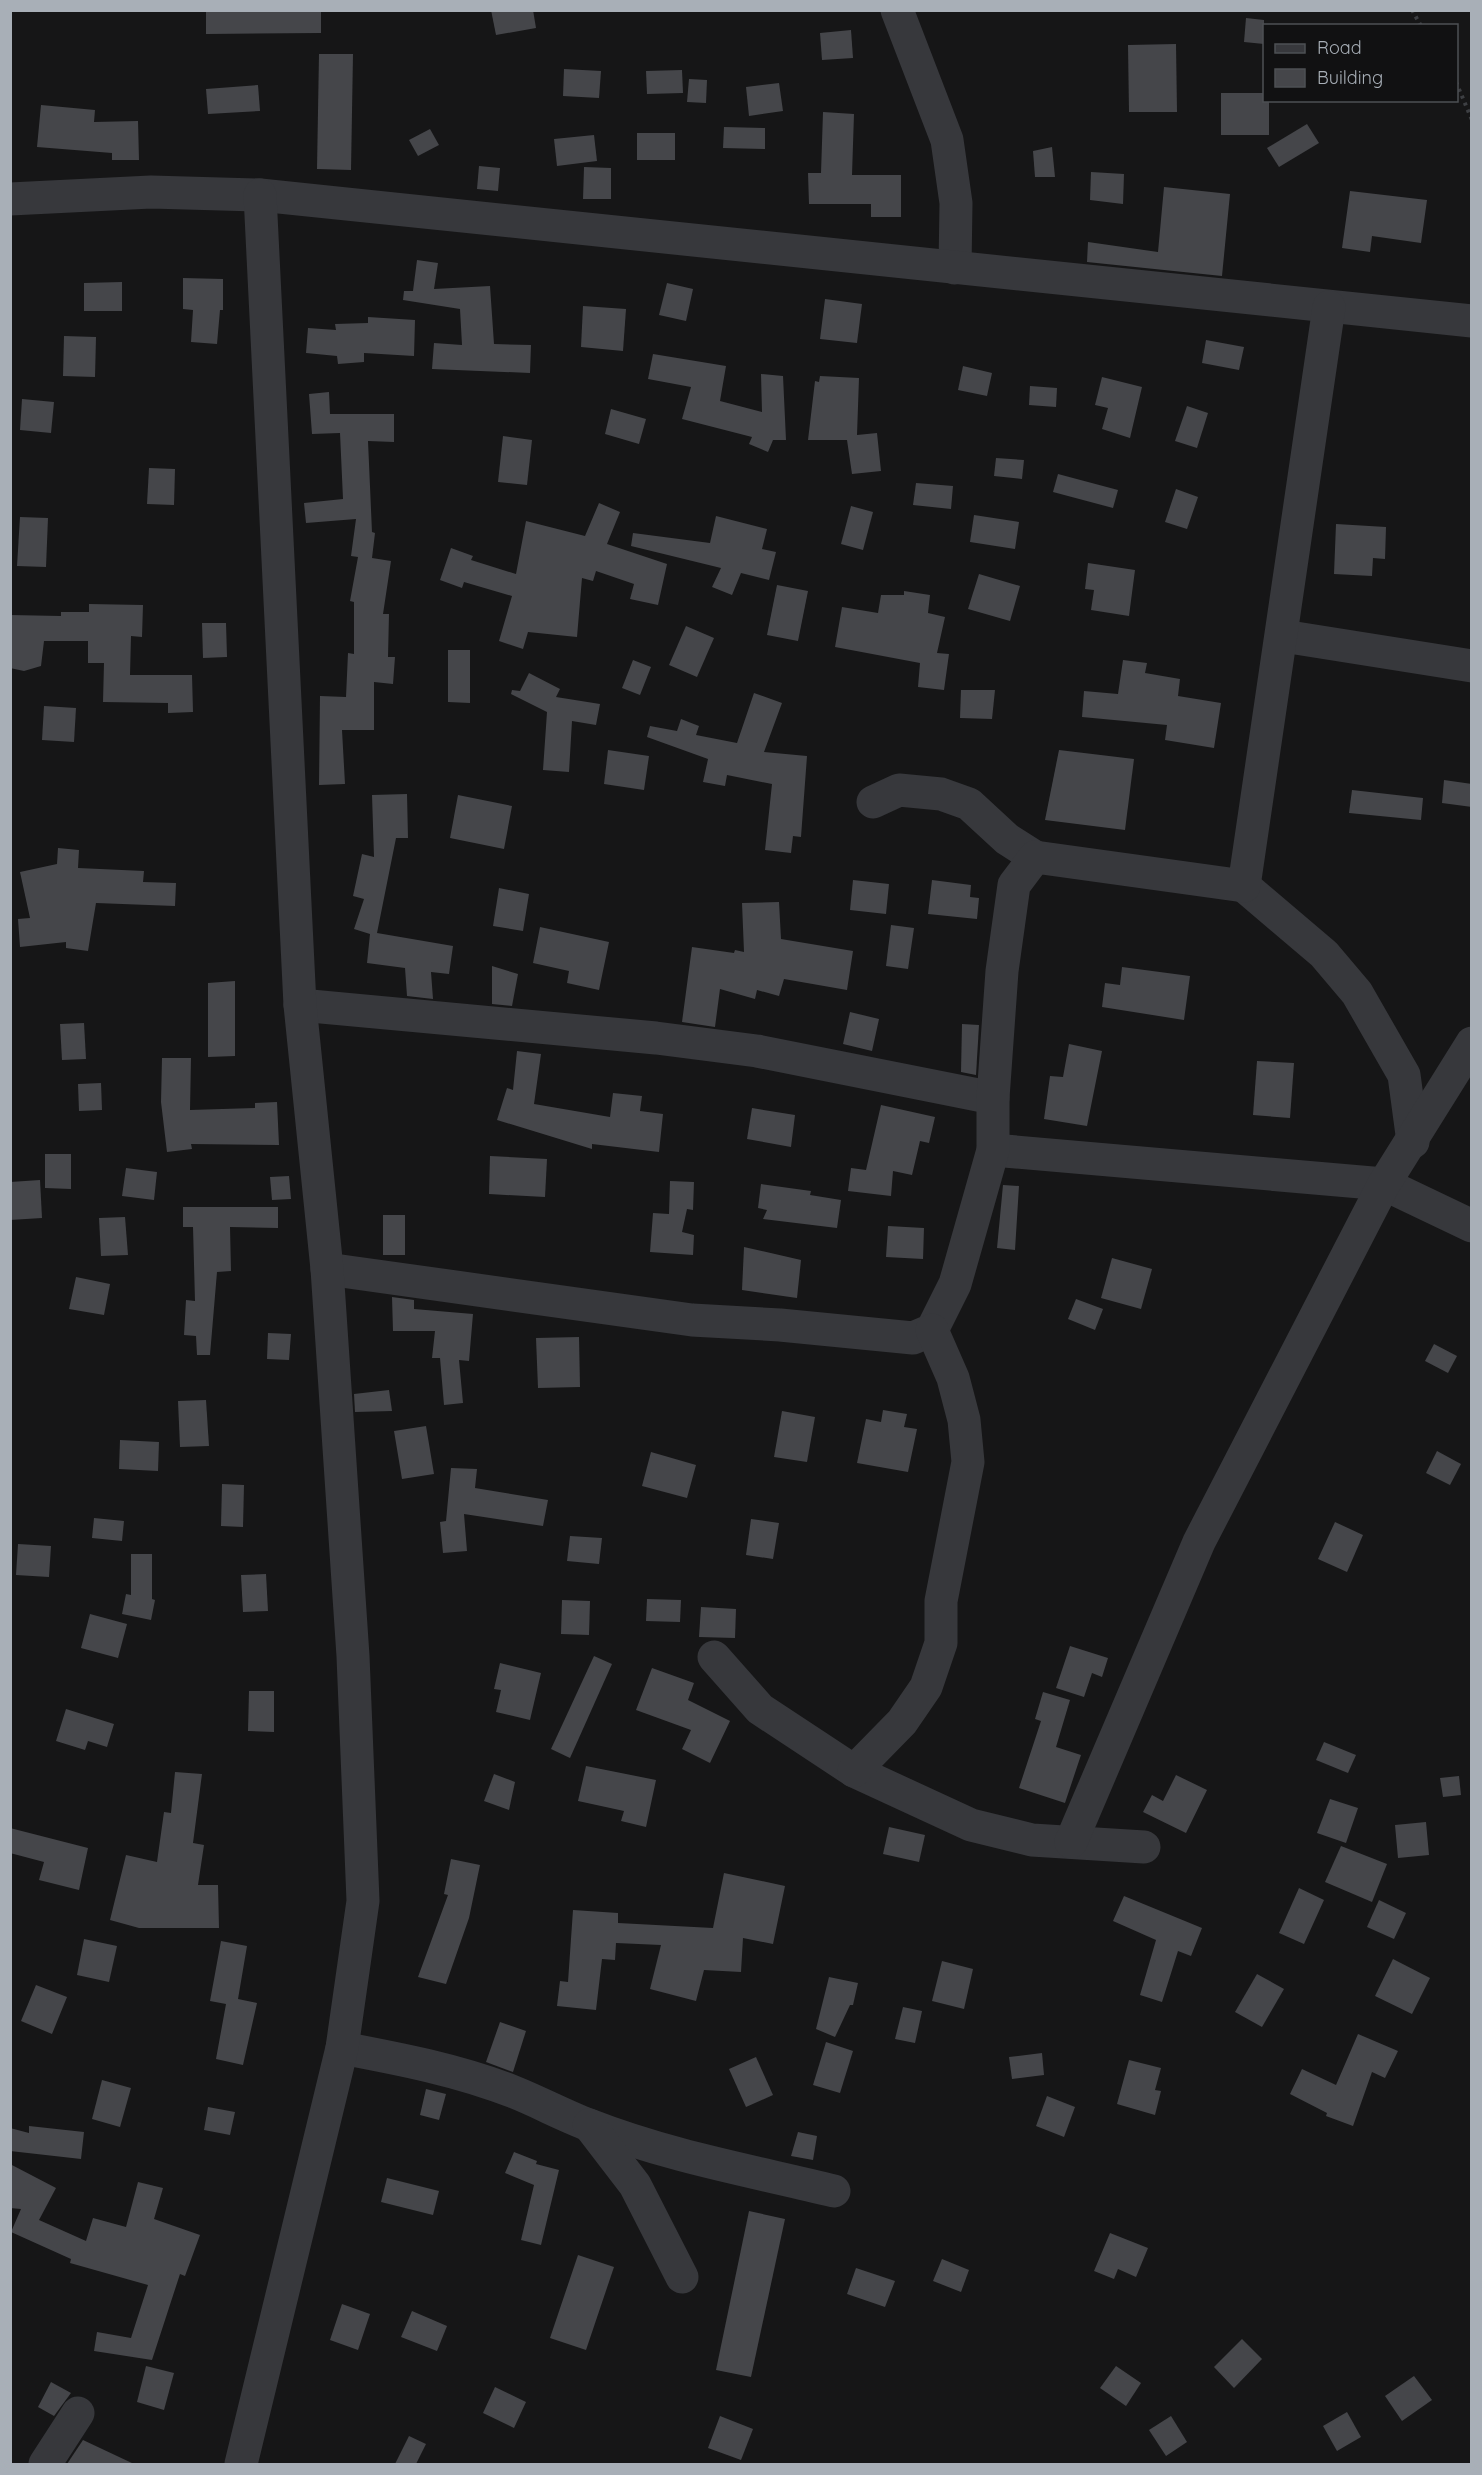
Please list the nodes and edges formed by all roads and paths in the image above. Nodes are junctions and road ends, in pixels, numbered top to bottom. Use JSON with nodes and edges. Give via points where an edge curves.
{"nodes":[{"id":1,"x":897,"y":10,"type":"edge"},
{"id":2,"x":1412,"y":10,"type":"edge"},
{"id":3,"x":1420,"y":24,"type":"edge"},
{"id":4,"x":1458,"y":87,"type":"edge"},
{"id":5,"x":1472,"y":120,"type":"edge"},
{"id":6,"x":260,"y":195,"type":"junction"},
{"id":7,"x":10,"y":199,"type":"edge"},
{"id":8,"x":955,"y":268,"type":"junction"},
{"id":9,"x":1329,"y":307,"type":"junction"},
{"id":10,"x":1472,"y":321,"type":"edge"},
{"id":11,"x":1282,"y":636,"type":"junction"},
{"id":12,"x":1472,"y":666,"type":"edge"},
{"id":13,"x":873,"y":802,"type":"dead end"},
{"id":14,"x":1035,"y":857,"type":"junction"},
{"id":15,"x":1244,"y":886,"type":"junction"},
{"id":16,"x":300,"y":1005,"type":"junction"},
{"id":17,"x":1472,"y":1043,"type":"edge"},
{"id":18,"x":993,"y":1098,"type":"junction"},
{"id":19,"x":1413,"y":1142,"type":"junction"},
{"id":20,"x":993,"y":1150,"type":"junction"},
{"id":21,"x":1384,"y":1184,"type":"junction"},
{"id":22,"x":1472,"y":1226,"type":"edge"},
{"id":23,"x":327,"y":1269,"type":"junction"},
{"id":24,"x":932,"y":1330,"type":"junction"},
{"id":25,"x":714,"y":1657,"type":"dead end"},
{"id":26,"x":854,"y":1771,"type":"junction"},
{"id":27,"x":1071,"y":1842,"type":"junction"},
{"id":28,"x":1144,"y":1847,"type":"dead end"},
{"id":29,"x":342,"y":2048,"type":"junction"},
{"id":30,"x":589,"y":2125,"type":"junction"},
{"id":31,"x":834,"y":2191,"type":"dead end"},
{"id":32,"x":682,"y":2277,"type":"dead end"},
{"id":33,"x":78,"y":2413,"type":"dead end"},
{"id":34,"x":45,"y":2464,"type":"edge"},
{"id":35,"x":241,"y":2464,"type":"edge"}],
"edges":[{"from":1,"to":8,"type":"street","via":[[947,140],[956,202]]},
{"from":2,"to":3,"type":"path"},
{"from":4,"to":5,"type":"path"},
{"from":6,"to":7,"type":"street","via":[[151,192]]},
{"from":6,"to":8,"type":"street"},
{"from":6,"to":16,"type":"street"},
{"from":8,"to":9,"type":"street"},
{"from":9,"to":10,"type":"street"},
{"from":9,"to":11,"type":"street"},
{"from":11,"to":12,"type":"street"},
{"from":11,"to":15,"type":"street"},
{"from":13,"to":14,"type":"street","via":[[899,790],[941,794],[969,804],[1007,839]]},
{"from":14,"to":15,"type":"street"},
{"from":14,"to":18,"type":"street","via":[[1014,885],[1002,970]]},
{"from":15,"to":19,"type":"street","via":[[1324,954],[1357,993],[1404,1075]]},
{"from":16,"to":18,"type":"street","via":[[757,1051]]},
{"from":16,"to":23,"type":"street"},
{"from":17,"to":19,"type":"street"},
{"from":18,"to":20,"type":"street"},
{"from":19,"to":21,"type":"street"},
{"from":20,"to":21,"type":"street"},
{"from":20,"to":24,"type":"street","via":[[955,1284]]},
{"from":21,"to":22,"type":"street"},
{"from":21,"to":27,"type":"street","via":[[1199,1542]]},
{"from":23,"to":24,"type":"street","via":[[692,1320],[913,1338]]},
{"from":23,"to":29,"type":"street","via":[[363,1901]]},
{"from":24,"to":26,"type":"street","via":[[953,1378],[964,1420],[968,1462],[941,1601],[941,1643],[926,1687],[914,1705]]},
{"from":25,"to":26,"type":"street","via":[[760,1709]]},
{"from":26,"to":27,"type":"street","via":[[971,1825],[1032,1840]]},
{"from":27,"to":28,"type":"street"},
{"from":29,"to":30,"type":"street","via":[[463,2075]]},
{"from":29,"to":35,"type":"street"},
{"from":30,"to":31,"type":"street","via":[[680,2154]]},
{"from":30,"to":32,"type":"street","via":[[635,2185]]},
{"from":33,"to":34,"type":"street"}]}
